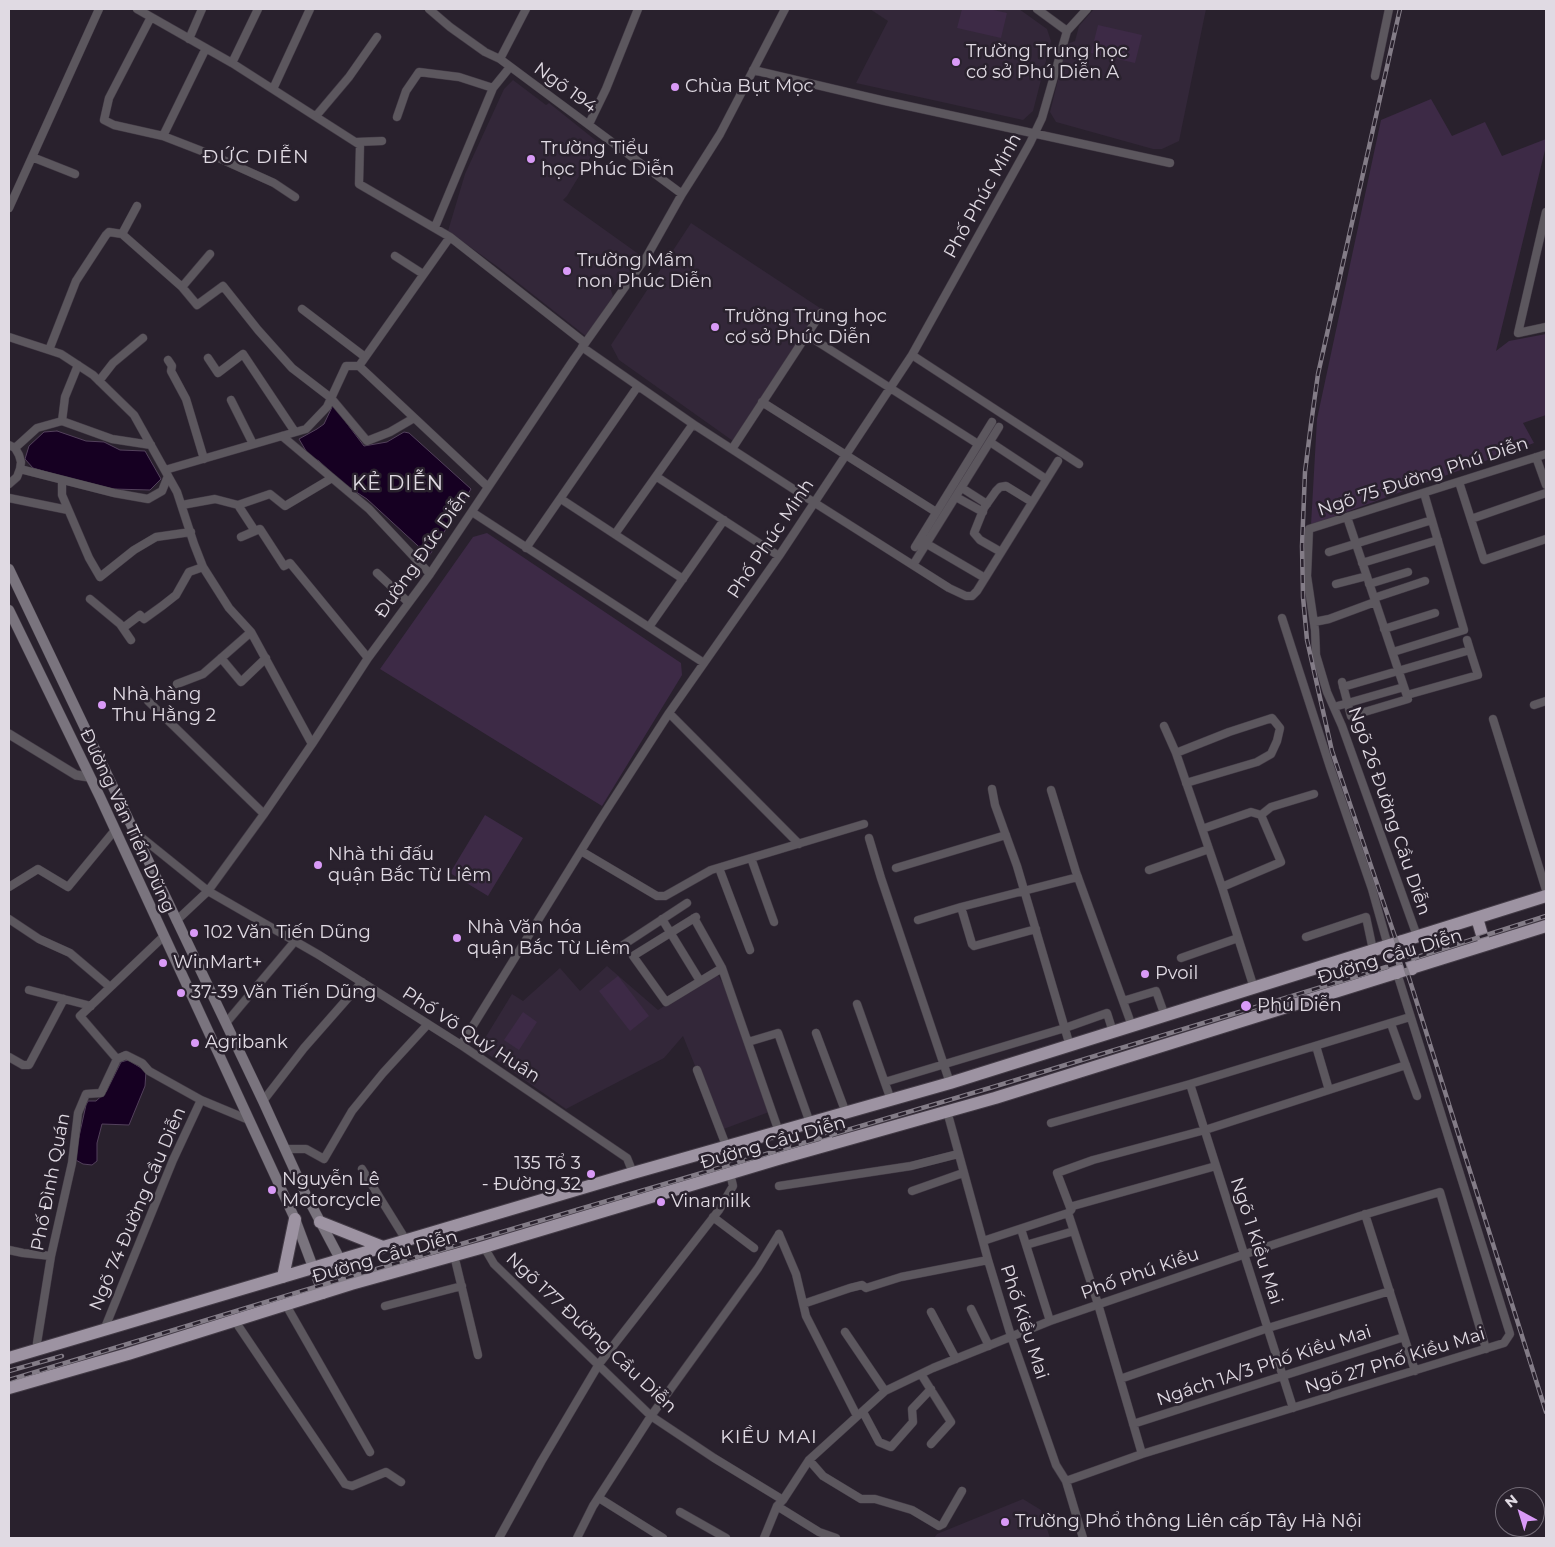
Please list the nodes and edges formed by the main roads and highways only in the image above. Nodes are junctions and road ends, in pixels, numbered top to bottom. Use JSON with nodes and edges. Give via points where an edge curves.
{"nodes":[{"id":1,"x":9,"y":568,"type":"edge"},
{"id":2,"x":9,"y":610,"type":"edge"},
{"id":3,"x":1546,"y":896,"type":"edge"},
{"id":4,"x":1477,"y":918,"type":"junction"},
{"id":5,"x":1546,"y":926,"type":"edge"},
{"id":6,"x":1402,"y":941,"type":"junction"},
{"id":7,"x":1485,"y":945,"type":"junction"},
{"id":8,"x":1388,"y":946,"type":"junction"},
{"id":9,"x":1412,"y":968,"type":"junction"},
{"id":10,"x":1397,"y":973,"type":"junction"},
{"id":11,"x":816,"y":1122,"type":"junction"},
{"id":12,"x":828,"y":1144,"type":"junction"},
{"id":13,"x":295,"y":1219,"type":"junction"},
{"id":14,"x":320,"y":1222,"type":"junction"},
{"id":15,"x":383,"y":1247,"type":"junction"},
{"id":16,"x":340,"y":1259,"type":"junction"},
{"id":17,"x":314,"y":1268,"type":"junction"},
{"id":18,"x":283,"y":1277,"type":"junction"},
{"id":19,"x":351,"y":1284,"type":"junction"},
{"id":20,"x":323,"y":1294,"type":"junction"},
{"id":21,"x":9,"y":1358,"type":"edge"},
{"id":22,"x":9,"y":1388,"type":"edge"}],
"edges":[{"from":1,"to":14,"type":"main road","name":"Đường Văn Tiến Dũng"},
{"from":2,"to":13,"type":"main road","name":"Đường Văn Tiến Dũng"},
{"from":3,"to":4,"type":"highway","name":"Đường Cầu Diễn"},
{"from":4,"to":6,"type":"highway","name":"Đường Cầu Diễn"},
{"from":4,"to":7,"type":"highway"},
{"from":5,"to":7,"type":"highway","name":"Đường Cầu Diễn"},
{"from":6,"to":8,"type":"highway","name":"Đường Cầu Diễn"},
{"from":6,"to":9,"type":"highway"},
{"from":7,"to":9,"type":"highway","name":"Đường Cầu Diễn"},
{"from":8,"to":10,"type":"highway"},
{"from":8,"to":11,"type":"highway","name":"Đường Cầu Diễn","via":[[950,1084]]},
{"from":9,"to":10,"type":"highway","name":"Đường Cầu Diễn"},
{"from":10,"to":12,"type":"highway","name":"Đường Cầu Diễn","via":[[995,1098]]},
{"from":11,"to":12,"type":"highway"},
{"from":11,"to":15,"type":"highway","name":"Đường Cầu Diễn"},
{"from":12,"to":19,"type":"highway","name":"Đường Cầu Diễn"},
{"from":13,"to":17,"type":"main road","name":"Đường Văn Tiến Dũng"},
{"from":13,"to":18,"type":"highway"},
{"from":14,"to":15,"type":"highway"},
{"from":14,"to":16,"type":"main road","name":"Đường Văn Tiến Dũng"},
{"from":15,"to":16,"type":"highway","name":"Đường Cầu Diễn"},
{"from":16,"to":17,"type":"highway","name":"Đường Cầu Diễn"},
{"from":16,"to":19,"type":"main road","name":"Đường Văn Tiến Dũng"},
{"from":17,"to":18,"type":"highway","name":"Đường Cầu Diễn"},
{"from":17,"to":20,"type":"main road","name":"Đường Văn Tiến Dũng"},
{"from":18,"to":21,"type":"highway","name":"Đường Cầu Diễn"},
{"from":19,"to":20,"type":"highway","name":"Đường Cầu Diễn"},
{"from":20,"to":22,"type":"highway","name":"Đường Cầu Diễn"}]}
